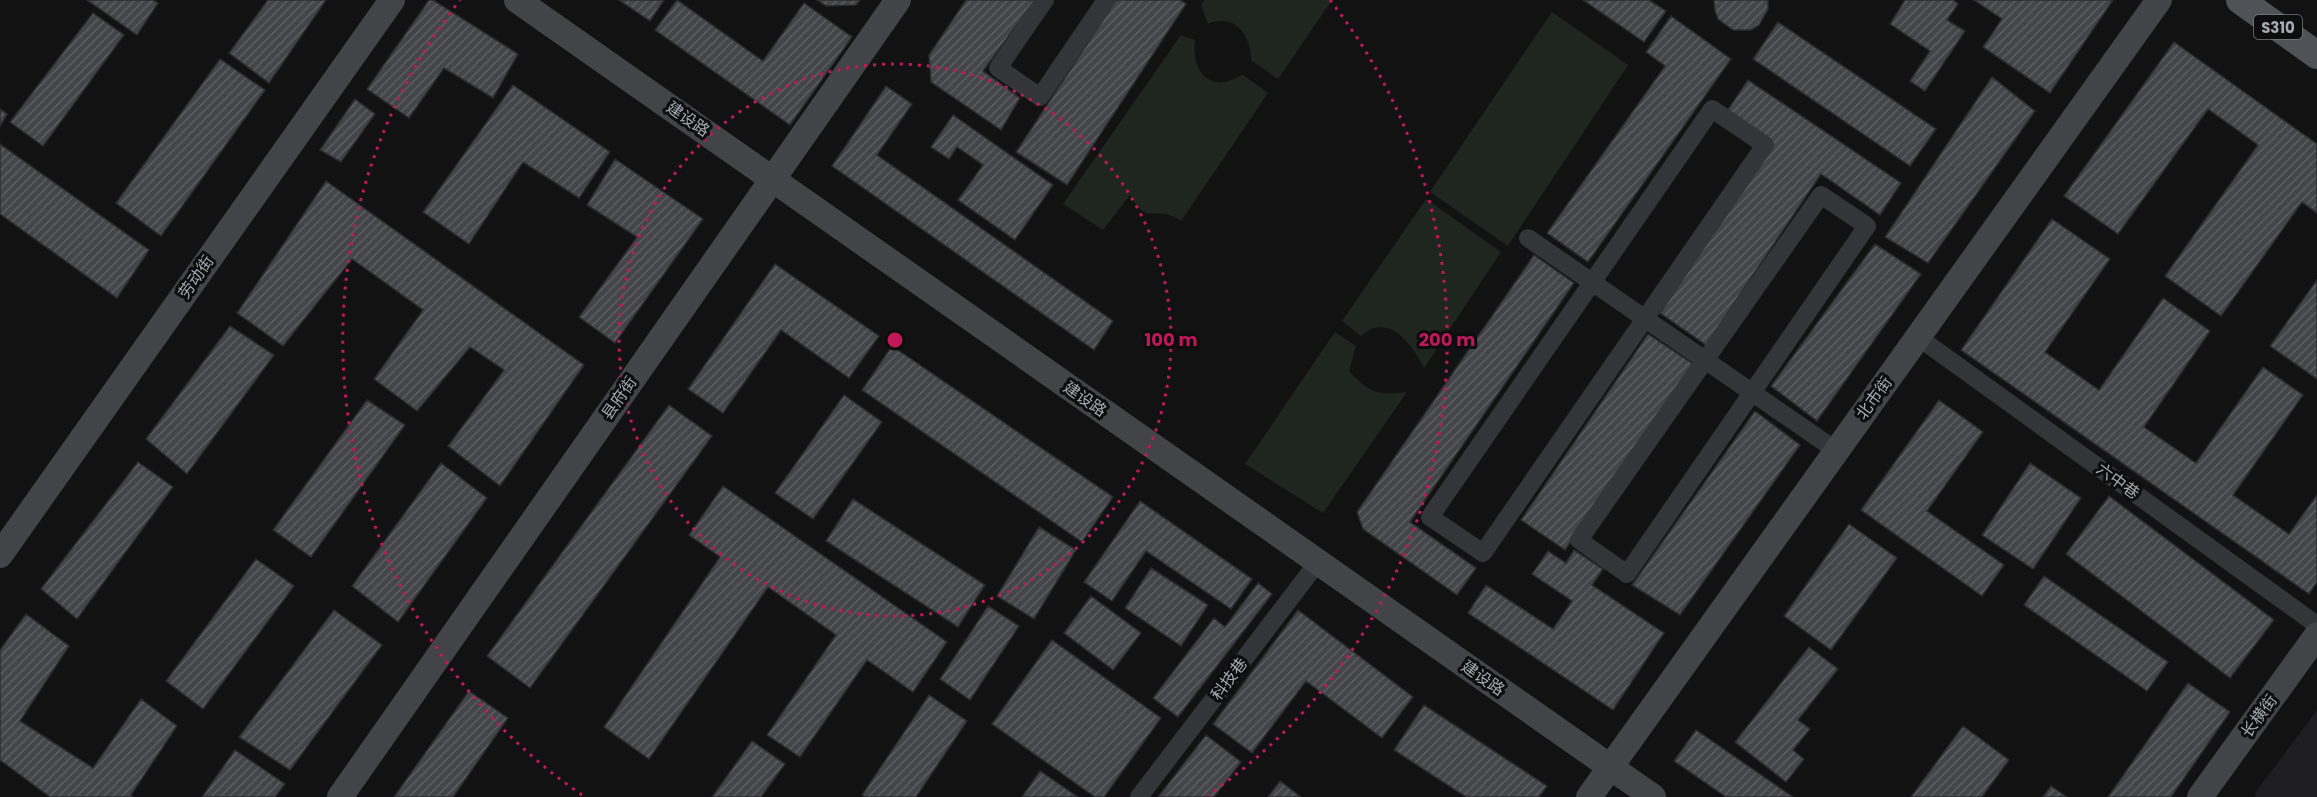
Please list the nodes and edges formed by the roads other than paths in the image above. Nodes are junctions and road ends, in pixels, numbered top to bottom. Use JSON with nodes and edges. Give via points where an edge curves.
{"nodes":[{"id":1,"x":392,"y":0,"type":"edge"},
{"id":2,"x":517,"y":0,"type":"edge"},
{"id":3,"x":898,"y":0,"type":"edge"},
{"id":4,"x":1045,"y":0,"type":"edge"},
{"id":5,"x":1106,"y":0,"type":"edge"},
{"id":6,"x":2159,"y":0,"type":"edge"},
{"id":7,"x":2240,"y":0,"type":"edge"},
{"id":8,"x":2317,"y":55,"type":"edge"},
{"id":9,"x":773,"y":179,"type":"junction"},
{"id":10,"x":1528,"y":238,"type":"dead end"},
{"id":11,"x":1592,"y":282,"type":"junction"},
{"id":12,"x":1646,"y":319,"type":"junction"},
{"id":13,"x":1918,"y":337,"type":"junction"},
{"id":14,"x":1705,"y":360,"type":"junction"},
{"id":15,"x":1753,"y":393,"type":"junction"},
{"id":16,"x":1837,"y":451,"type":"junction"},
{"id":17,"x":0,"y":555,"type":"edge"},
{"id":18,"x":1318,"y":562,"type":"junction"},
{"id":19,"x":2317,"y":625,"type":"edge"},
{"id":20,"x":2317,"y":635,"type":"edge"},
{"id":21,"x":1611,"y":767,"type":"junction"},
{"id":22,"x":340,"y":797,"type":"edge"},
{"id":23,"x":1139,"y":797,"type":"edge"},
{"id":24,"x":1590,"y":797,"type":"edge"},
{"id":25,"x":1653,"y":797,"type":"edge"},
{"id":26,"x":2200,"y":797,"type":"edge"}],
"edges":[{"from":1,"to":17,"type":"street","name":"劳动街"},
{"from":2,"to":9,"type":"street","name":"建设路"},
{"from":3,"to":9,"type":"street","name":"县府街"},
{"from":4,"to":5,"type":"street","via":[[998,68],[1040,97]]},
{"from":6,"to":13,"type":"street","name":"北市街"},
{"from":7,"to":8,"type":"main road","number":"S310"},
{"from":9,"to":18,"type":"street","name":"建设路"},
{"from":9,"to":22,"type":"street","name":"县府街"},
{"from":10,"to":11,"type":"street"},
{"from":11,"to":12,"type":"street"},
{"from":11,"to":12,"type":"street","via":[[1712,109],[1765,145]]},
{"from":11,"to":12,"type":"street","via":[[1430,517],[1483,554]]},
{"from":12,"to":14,"type":"street"},
{"from":13,"to":16,"type":"street","name":"北市街"},
{"from":13,"to":19,"type":"street","name":"六中巷"},
{"from":14,"to":15,"type":"street"},
{"from":14,"to":15,"type":"street","via":[[1821,195],[1867,226]]},
{"from":14,"to":15,"type":"street","via":[[1579,540],[1627,574]]},
{"from":15,"to":16,"type":"street"},
{"from":16,"to":21,"type":"street","name":"北市街"},
{"from":18,"to":21,"type":"street","name":"建设路"},
{"from":18,"to":23,"type":"street","name":"科技巷"},
{"from":20,"to":26,"type":"street","name":"长横街"},
{"from":21,"to":24,"type":"street","name":"北市街"},
{"from":21,"to":25,"type":"street","name":"建设路"}]}
